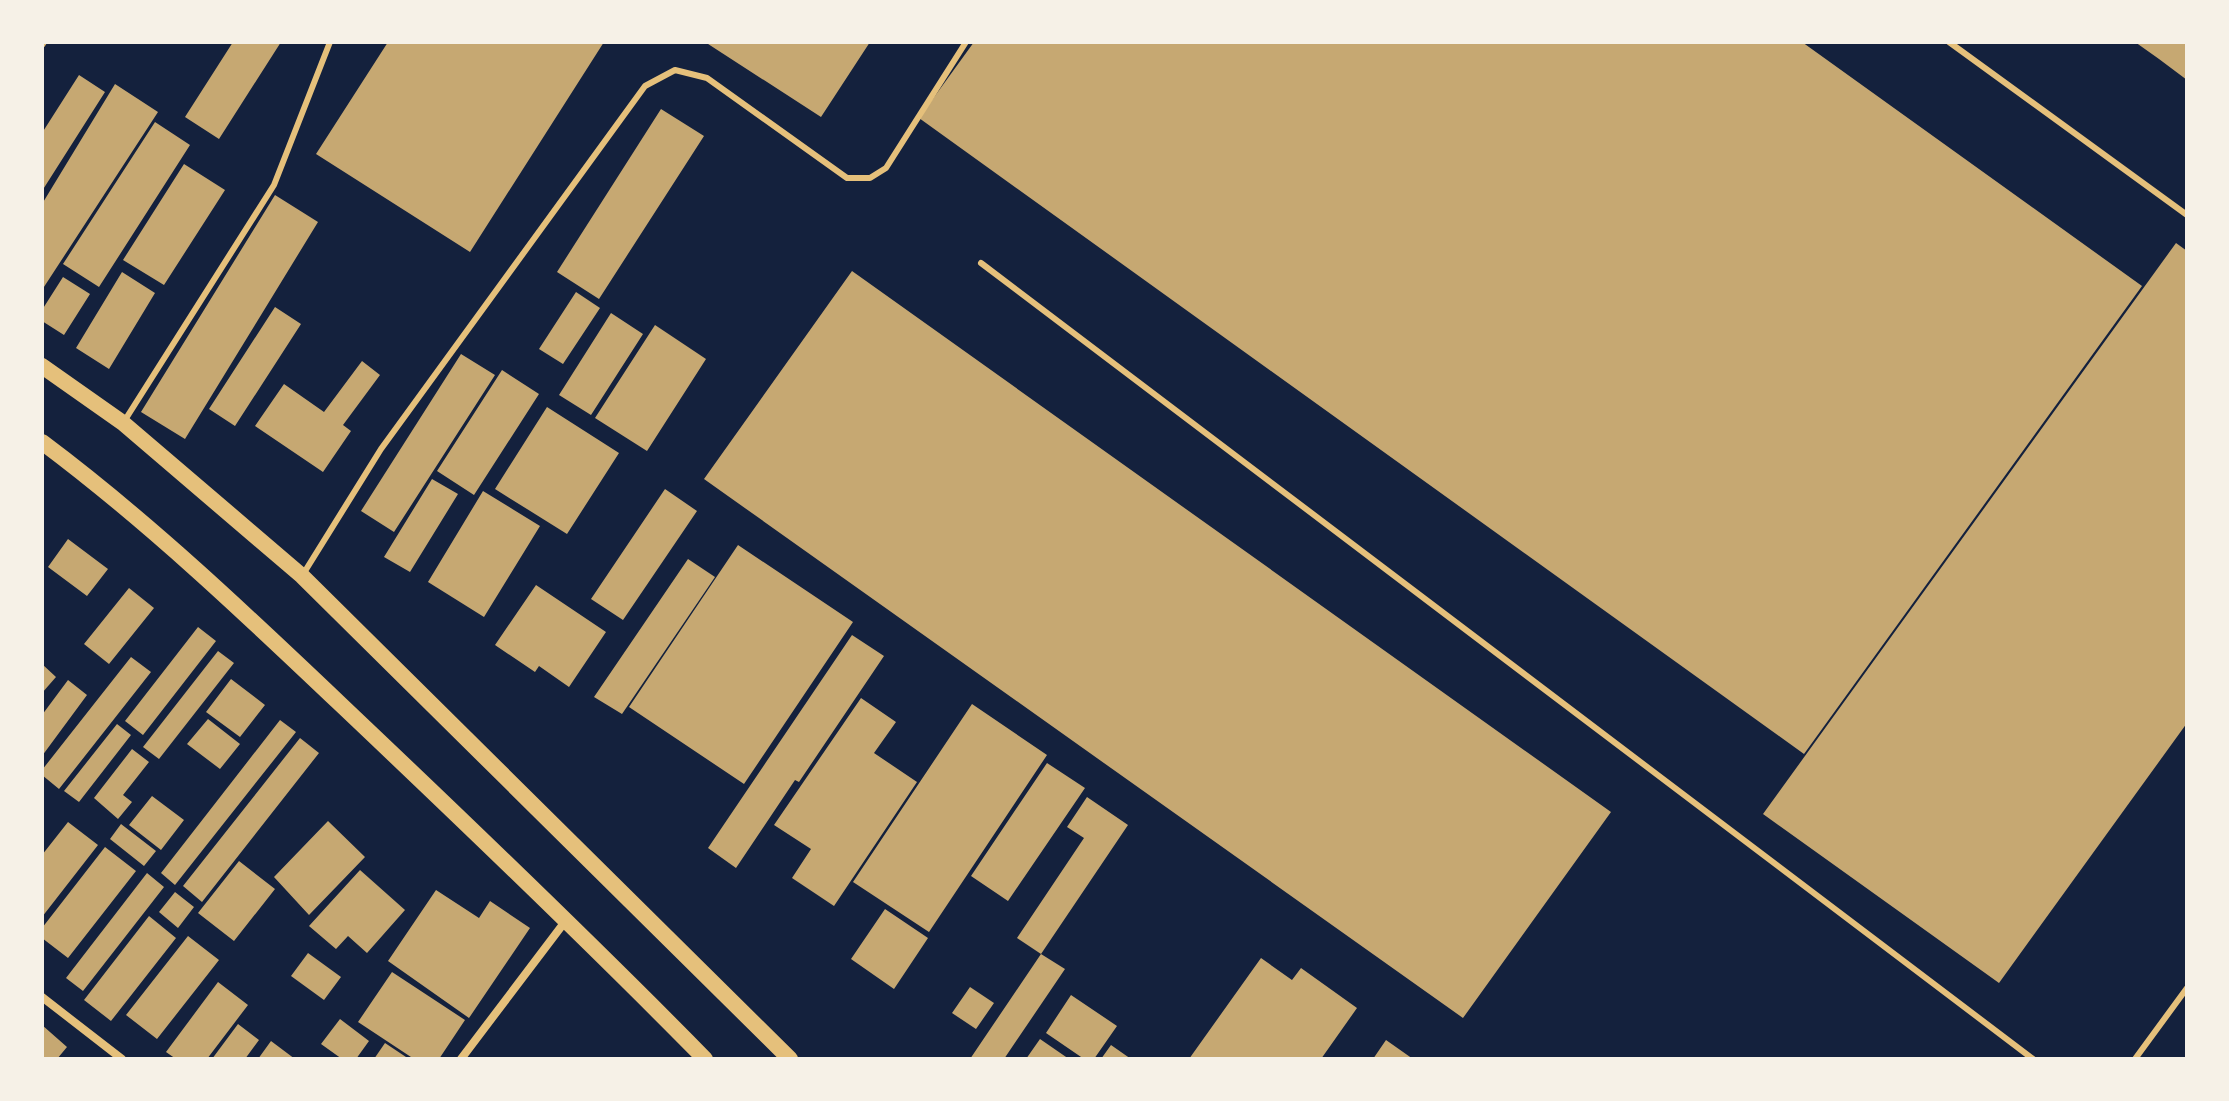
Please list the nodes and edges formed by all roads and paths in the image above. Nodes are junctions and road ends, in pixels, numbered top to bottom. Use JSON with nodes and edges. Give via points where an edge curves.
{"nodes":[{"id":1,"x":330,"y":42,"type":"edge"},
{"id":2,"x":966,"y":42,"type":"edge"},
{"id":3,"x":1949,"y":42,"type":"edge"},
{"id":4,"x":2187,"y":215,"type":"edge"},
{"id":5,"x":981,"y":263,"type":"dead end"},
{"id":6,"x":42,"y":366,"type":"edge"},
{"id":7,"x":123,"y":423,"type":"junction"},
{"id":8,"x":42,"y":442,"type":"edge"},
{"id":9,"x":302,"y":576,"type":"junction"},
{"id":10,"x":567,"y":919,"type":"junction"},
{"id":11,"x":2187,"y":988,"type":"edge"},
{"id":12,"x":42,"y":997,"type":"edge"},
{"id":13,"x":122,"y":1059,"type":"edge"},
{"id":14,"x":461,"y":1059,"type":"edge"},
{"id":15,"x":705,"y":1059,"type":"edge"},
{"id":16,"x":790,"y":1059,"type":"edge"},
{"id":17,"x":2033,"y":1059,"type":"edge"},
{"id":18,"x":2135,"y":1059,"type":"edge"}],
"edges":[{"from":1,"to":7,"type":"lane","via":[[274,185]]},
{"from":2,"to":9,"type":"lane","via":[[886,168],[870,178],[847,178],[707,78],[675,70],[645,86],[381,449]]},
{"from":3,"to":4,"type":"lane"},
{"from":5,"to":17,"type":"lane"},
{"from":6,"to":7,"type":"main road"},
{"from":7,"to":9,"type":"main road"},
{"from":8,"to":10,"type":"main road","via":[[157,535]]},
{"from":9,"to":16,"type":"main road"},
{"from":10,"to":14,"type":"street"},
{"from":10,"to":15,"type":"main road"},
{"from":11,"to":18,"type":"lane"},
{"from":12,"to":13,"type":"street"}]}
